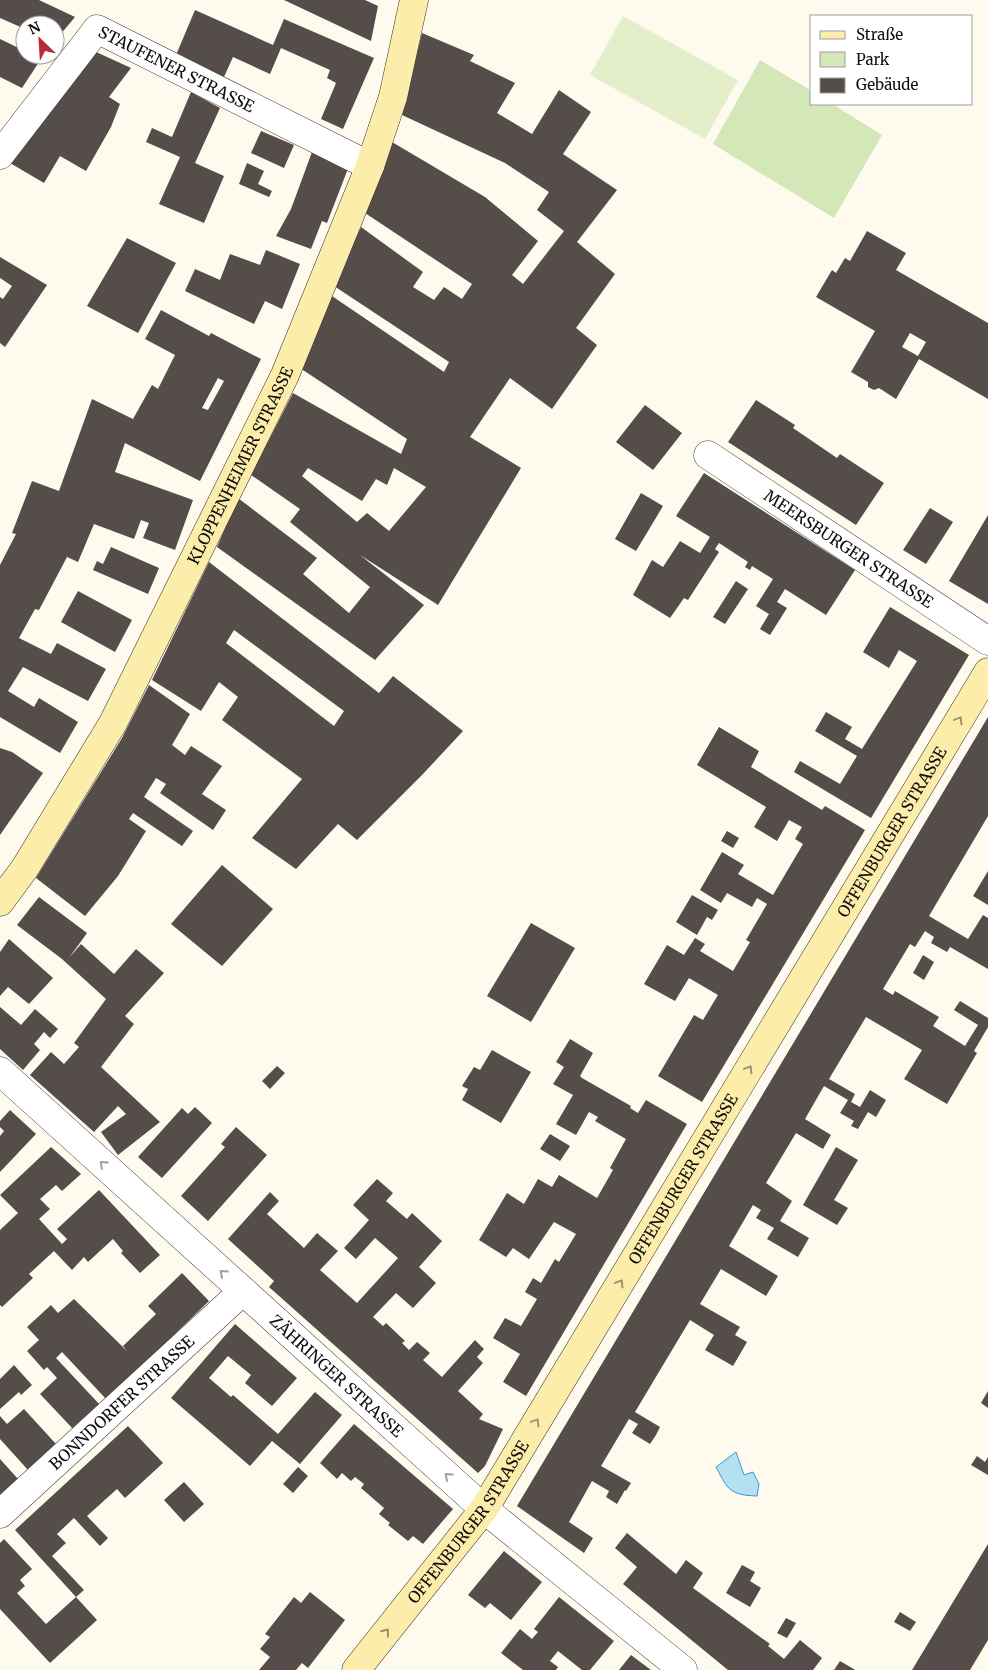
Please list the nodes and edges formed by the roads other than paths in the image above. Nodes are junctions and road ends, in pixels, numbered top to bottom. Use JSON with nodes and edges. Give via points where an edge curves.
{"nodes":[{"id":1,"x":414,"y":0,"type":"edge"},
{"id":2,"x":0,"y":155,"type":"edge"},
{"id":3,"x":370,"y":166,"type":"junction"},
{"id":4,"x":708,"y":455,"type":"dead end"},
{"id":5,"x":988,"y":641,"type":"edge"},
{"id":6,"x":988,"y":672,"type":"edge"},
{"id":7,"x":0,"y":902,"type":"edge"},
{"id":8,"x":0,"y":1071,"type":"edge"},
{"id":9,"x":243,"y":1291,"type":"junction"},
{"id":10,"x":484,"y":1509,"type":"junction"},
{"id":11,"x":0,"y":1514,"type":"edge"},
{"id":12,"x":356,"y":1670,"type":"edge"},
{"id":13,"x":683,"y":1670,"type":"edge"}],
"edges":[{"from":1,"to":3,"type":"street","name":"KLOPPENHEIMER STRASSE","via":[[393,96]]},
{"from":2,"to":3,"type":"street","name":"STAUFENER STRASSE","via":[[97,29]]},
{"from":3,"to":7,"type":"street","name":"KLOPPENHEIMER STRASSE","via":[[285,375],[122,706],[26,868]]},
{"from":4,"to":5,"type":"street","name":"MEERSBURGER STRASSE"},
{"from":10,"to":6,"type":"street","name":"OFFENBURGER STRASSE","one_way":true},
{"from":9,"to":8,"type":"street","name":"ZÄHRINGER STRASSE","one_way":true},
{"from":10,"to":9,"type":"street","name":"ZÄHRINGER STRASSE","one_way":true},
{"from":9,"to":11,"type":"street","name":"BONNDORFER STRASSE"},
{"from":12,"to":10,"type":"street","name":"OFFENBURGER STRASSE","one_way":true},
{"from":10,"to":13,"type":"street","name":"ZÄHRINGER STRASSE"}]}
